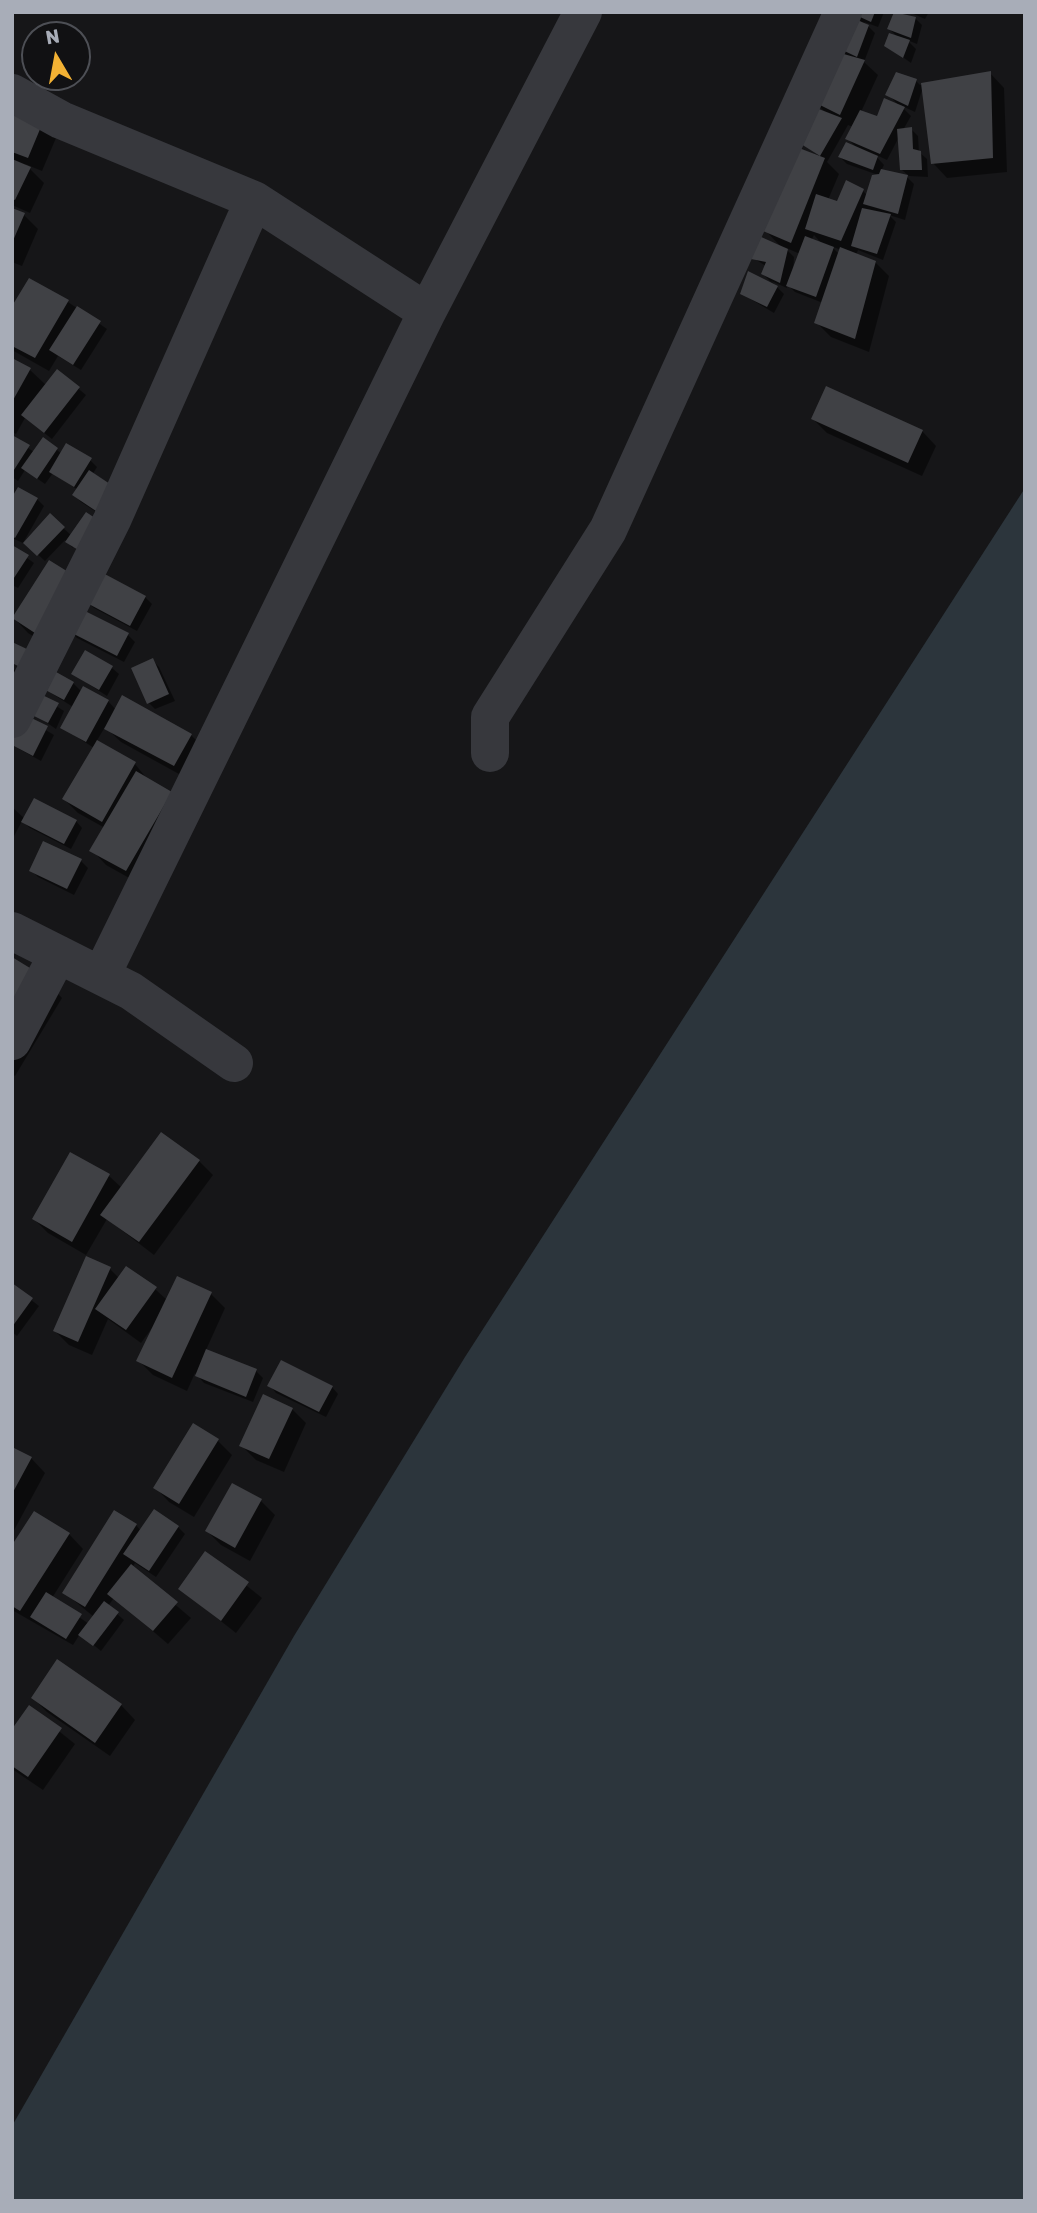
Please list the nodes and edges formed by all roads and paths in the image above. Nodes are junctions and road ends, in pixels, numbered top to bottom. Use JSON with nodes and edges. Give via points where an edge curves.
{"nodes":[{"id":1,"x":583,"y":12,"type":"edge"},
{"id":2,"x":843,"y":12,"type":"edge"},
{"id":3,"x":12,"y":93,"type":"edge"},
{"id":4,"x":254,"y":200,"type":"junction"},
{"id":5,"x":427,"y":312,"type":"junction"},
{"id":6,"x":12,"y":719,"type":"edge"},
{"id":7,"x":490,"y":753,"type":"dead end"},
{"id":8,"x":12,"y":931,"type":"edge"},
{"id":9,"x":58,"y":954,"type":"junction"},
{"id":10,"x":100,"y":976,"type":"junction"},
{"id":11,"x":12,"y":1041,"type":"edge"},
{"id":12,"x":234,"y":1063,"type":"dead end"}],
"edges":[{"from":1,"to":5,"type":"street"},
{"from":2,"to":7,"type":"street","via":[[608,530],[490,717]]},
{"from":3,"to":4,"type":"street","via":[[61,120]]},
{"from":4,"to":5,"type":"street"},
{"from":4,"to":6,"type":"street","via":[[112,520]]},
{"from":5,"to":10,"type":"street"},
{"from":8,"to":9,"type":"street"},
{"from":9,"to":10,"type":"street"},
{"from":9,"to":11,"type":"street"},
{"from":10,"to":12,"type":"street","via":[[131,991]]}]}
